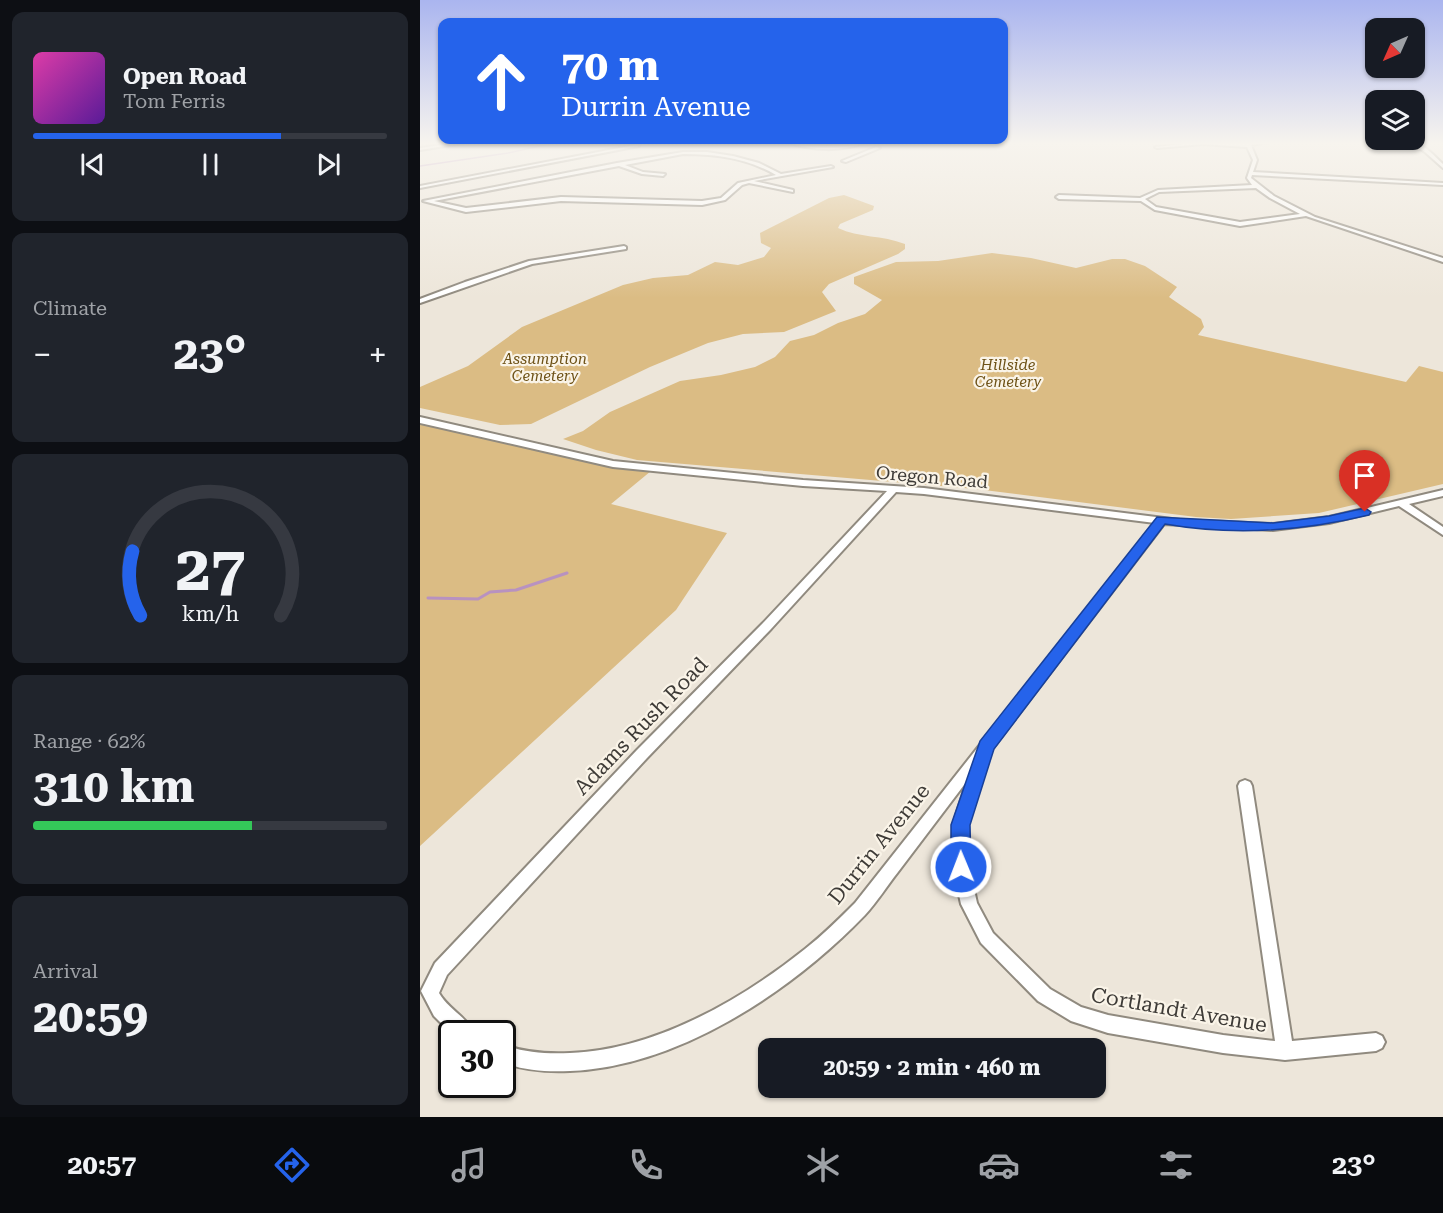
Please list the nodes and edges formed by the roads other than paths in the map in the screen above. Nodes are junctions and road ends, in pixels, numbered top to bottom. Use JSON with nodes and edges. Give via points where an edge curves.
{"nodes":[{"id":1,"x":463,"y":194,"type":"edge"},
{"id":2,"x":727,"y":194,"type":"edge"},
{"id":3,"x":1149,"y":194,"type":"edge"},
{"id":4,"x":1270,"y":194,"type":"edge"},
{"id":5,"x":1059,"y":197,"type":"dead end"},
{"id":6,"x":1143,"y":200,"type":"junction"},
{"id":7,"x":423,"y":202,"type":"edge"},
{"id":8,"x":1305,"y":215,"type":"junction"},
{"id":9,"x":624,"y":248,"type":"dead end"},
{"id":10,"x":1443,"y":260,"type":"edge"},
{"id":11,"x":420,"y":301,"type":"edge"},
{"id":12,"x":420,"y":420,"type":"edge"},
{"id":13,"x":894,"y":489,"type":"junction"},
{"id":14,"x":1443,"y":493,"type":"edge"},
{"id":15,"x":1402,"y":504,"type":"junction"},
{"id":16,"x":1162,"y":520,"type":"junction"},
{"id":17,"x":1443,"y":532,"type":"edge"},
{"id":18,"x":986,"y":746,"type":"junction"},
{"id":19,"x":1245,"y":786,"type":"dead end"},
{"id":20,"x":450,"y":1020,"type":"edge"},
{"id":21,"x":1376,"y":1042,"type":"dead end"},
{"id":22,"x":1286,"y":1051,"type":"junction"},
{"id":23,"x":516,"y":1057,"type":"edge"}],
"edges":[{"from":1,"to":7,"type":"street"},
{"from":2,"to":7,"type":"street","via":[[695,204],[561,199],[465,210]]},
{"from":3,"to":6,"type":"street"},
{"from":4,"to":8,"type":"street"},
{"from":5,"to":6,"type":"street"},
{"from":6,"to":8,"type":"street","via":[[1155,208],[1234,224]]},
{"from":8,"to":10,"type":"street"},
{"from":9,"to":11,"type":"street","via":[[531,262]]},
{"from":12,"to":13,"type":"street","name":"Oregon Road","via":[[613,464]]},
{"from":13,"to":16,"type":"street","name":"Oregon Road"},
{"from":13,"to":20,"type":"street","name":"Adams Rush Road","via":[[441,969],[430,991],[436,1007]]},
{"from":14,"to":15,"type":"street","name":"Oregon Road"},
{"from":15,"to":16,"type":"street","name":"Oregon Road","via":[[1273,527]]},
{"from":15,"to":17,"type":"street"},
{"from":16,"to":18,"type":"street","name":"Durrin Avenue"},
{"from":18,"to":22,"type":"street","name":"Cortlandt Avenue","via":[[960,825],[961,867],[969,904],[987,938],[1017,970],[1044,995],[1077,1015],[1222,1044]]},
{"from":18,"to":23,"type":"street","name":"Durrin Avenue","via":[[861,908],[804,960],[762,989],[714,1018],[656,1045],[616,1058],[573,1064]]},
{"from":19,"to":22,"type":"street"},
{"from":21,"to":22,"type":"street","name":"Cortlandt Avenue"}]}
